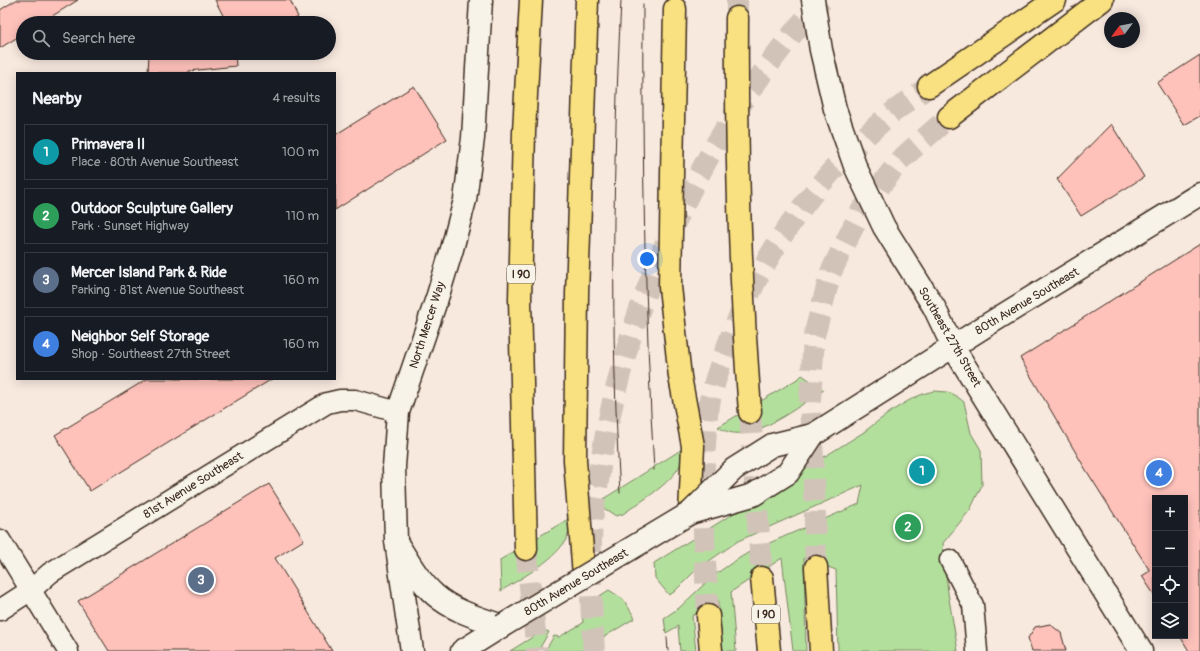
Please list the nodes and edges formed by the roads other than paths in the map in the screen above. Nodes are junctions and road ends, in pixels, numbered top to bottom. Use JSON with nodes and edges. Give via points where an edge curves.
{"nodes":[{"id":1,"x":481,"y":0,"type":"edge"},
{"id":2,"x":531,"y":0,"type":"edge"},
{"id":3,"x":587,"y":0,"type":"edge"},
{"id":4,"x":813,"y":0,"type":"edge"},
{"id":5,"x":1055,"y":0,"type":"edge"},
{"id":6,"x":1102,"y":0,"type":"edge"},
{"id":7,"x":675,"y":9,"type":"dead end"},
{"id":8,"x":737,"y":18,"type":"tunnel mouth"},
{"id":9,"x":929,"y":86,"type":"tunnel mouth"},
{"id":10,"x":949,"y":117,"type":"tunnel mouth"},
{"id":11,"x":1200,"y":194,"type":"edge"},
{"id":12,"x":953,"y":347,"type":"junction"},
{"id":13,"x":398,"y":412,"type":"junction"},
{"id":14,"x":750,"y":412,"type":"tunnel mouth"},
{"id":15,"x":814,"y":435,"type":"junction"},
{"id":16,"x":690,"y":513,"type":"junction"},
{"id":17,"x":0,"y":540,"type":"edge"},
{"id":18,"x":396,"y":541,"type":"junction"},
{"id":19,"x":526,"y":548,"type":"tunnel mouth"},
{"id":20,"x":950,"y":560,"type":"dead end"},
{"id":21,"x":816,"y":567,"type":"tunnel mouth"},
{"id":22,"x":584,"y":576,"type":"junction"},
{"id":23,"x":762,"y":578,"type":"tunnel mouth"},
{"id":24,"x":31,"y":590,"type":"junction"},
{"id":25,"x":0,"y":610,"type":"edge"},
{"id":26,"x":708,"y":616,"type":"tunnel mouth"},
{"id":27,"x":502,"y":626,"type":"junction"},
{"id":28,"x":68,"y":651,"type":"edge"},
{"id":29,"x":412,"y":651,"type":"edge"},
{"id":30,"x":462,"y":651,"type":"edge"},
{"id":31,"x":711,"y":651,"type":"edge"},
{"id":32,"x":769,"y":651,"type":"edge"},
{"id":33,"x":821,"y":651,"type":"edge"},
{"id":34,"x":977,"y":651,"type":"edge"},
{"id":35,"x":1141,"y":651,"type":"edge"}],
"edges":[{"from":1,"to":13,"type":"street","name":"North Mercer Way","via":[[473,138],[465,200],[442,280]]},
{"from":2,"to":19,"type":"highway","number":"I 90","via":[[524,132],[520,299]]},
{"from":3,"to":22,"type":"highway","via":[[577,294],[576,460]]},
{"from":4,"to":12,"type":"street","name":"Southeast 27th Street","via":[[821,50],[835,109],[855,166],[884,227],[934,307]]},
{"from":5,"to":9,"type":"highway"},
{"from":6,"to":10,"type":"highway"},
{"from":7,"to":16,"type":"highway","via":[[670,287],[680,377],[692,446]]},
{"from":8,"to":14,"type":"highway","via":[[738,198]]},
{"from":11,"to":12,"type":"street","name":"80th Avenue Southeast"},
{"from":12,"to":15,"type":"street","name":"80th Avenue Southeast"},
{"from":12,"to":35,"type":"street","name":"Southeast 27th Street"},
{"from":13,"to":18,"type":"street","name":"North Mercer Way","via":[[394,467]]},
{"from":13,"to":24,"type":"street","name":"81st Avenue Southeast","via":[[355,400],[327,403],[50,573]]},
{"from":15,"to":16,"type":"street","name":"80th Avenue Southeast","bridge":true,"via":[[772,445],[734,469]]},
{"from":15,"to":16,"type":"street","name":"80th Avenue Southeast","bridge":true,"via":[[788,473],[782,477],[753,495]]},
{"from":16,"to":22,"type":"street","name":"80th Avenue Southeast","bridge":true},
{"from":17,"to":24,"type":"street"},
{"from":18,"to":27,"type":"street","via":[[419,578],[435,595],[471,615]]},
{"from":18,"to":29,"type":"street","name":"North Mercer Way"},
{"from":20,"to":34,"type":"street","via":[[973,605]]},
{"from":21,"to":33,"type":"highway"},
{"from":22,"to":27,"type":"street","name":"80th Avenue Southeast","bridge":true},
{"from":23,"to":32,"type":"highway","number":"I 90"},
{"from":24,"to":25,"type":"street","name":"81st Avenue Southeast"},
{"from":24,"to":28,"type":"street"},
{"from":26,"to":31,"type":"highway"},
{"from":27,"to":30,"type":"street","name":"80th Avenue Southeast"}]}
